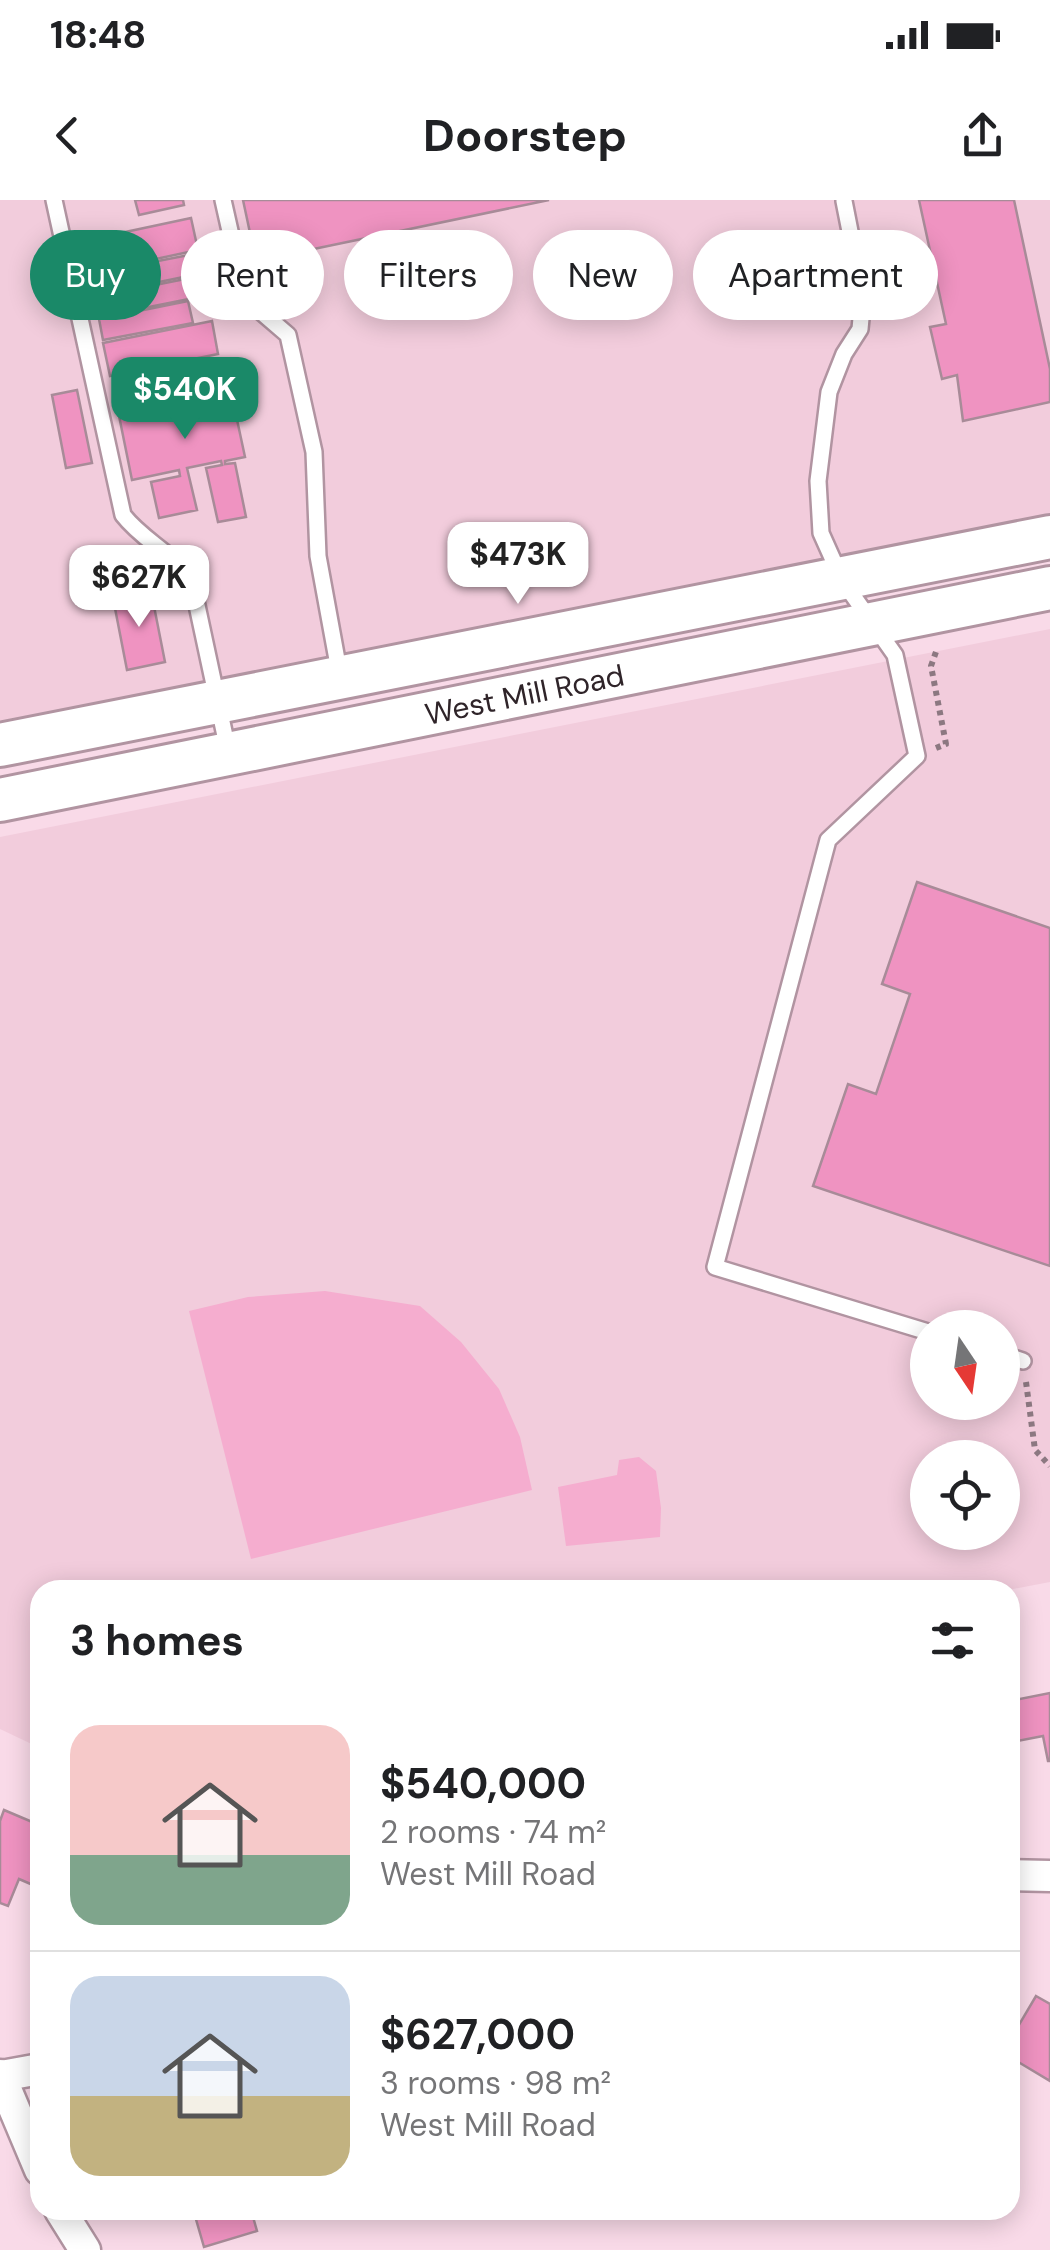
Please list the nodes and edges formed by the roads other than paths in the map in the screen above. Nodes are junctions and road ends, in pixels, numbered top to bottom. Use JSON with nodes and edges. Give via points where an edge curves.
{"nodes":[{"id":1,"x":54,"y":200,"type":"edge"},
{"id":2,"x":223,"y":200,"type":"edge"},
{"id":3,"x":844,"y":201,"type":"edge"},
{"id":4,"x":1050,"y":537,"type":"edge"},
{"id":5,"x":842,"y":580,"type":"junction"},
{"id":6,"x":1050,"y":588,"type":"edge"},
{"id":7,"x":876,"y":624,"type":"junction"},
{"id":8,"x":340,"y":678,"type":"junction"},
{"id":9,"x":218,"y":702,"type":"junction"},
{"id":10,"x":0,"y":745,"type":"edge"},
{"id":11,"x":229,"y":754,"type":"junction"},
{"id":12,"x":0,"y":800,"type":"edge"},
{"id":13,"x":910,"y":1327,"type":"edge"},
{"id":14,"x":1020,"y":1359,"type":"edge"},
{"id":15,"x":1023,"y":1360,"type":"road end"},
{"id":16,"x":1020,"y":1875,"type":"edge"},
{"id":17,"x":1050,"y":1876,"type":"edge"},
{"id":18,"x":30,"y":2070,"type":"edge"},
{"id":19,"x":0,"y":2076,"type":"edge"},
{"id":20,"x":30,"y":2146,"type":"edge"},
{"id":21,"x":66,"y":2220,"type":"edge"},
{"id":22,"x":85,"y":2250,"type":"edge"}],
"edges":[{"from":1,"to":9,"type":"lane","via":[[122,515],[180,562],[192,582]]},
{"from":2,"to":8,"type":"lane","via":[[242,284],[288,335],[314,452],[318,556]]},
{"from":3,"to":5,"type":"lane","via":[[862,296],[860,328],[829,392],[818,480],[821,533]]},
{"from":4,"to":5,"type":"main road","name":"West Mill Road"},
{"from":5,"to":7,"type":"lane"},
{"from":5,"to":8,"type":"main road","name":"West Mill Road"},
{"from":6,"to":7,"type":"main road","name":"West Mill Road"},
{"from":7,"to":11,"type":"main road","name":"West Mill Road"},
{"from":7,"to":13,"type":"lane","via":[[895,655],[917,756],[828,840],[715,1267]]},
{"from":8,"to":9,"type":"main road","name":"West Mill Road"},
{"from":9,"to":10,"type":"main road","name":"West Mill Road"},
{"from":9,"to":11,"type":"lane"},
{"from":11,"to":12,"type":"main road","name":"West Mill Road"},
{"from":14,"to":15,"type":"lane"},
{"from":16,"to":17,"type":"street"},
{"from":18,"to":19,"type":"street"},
{"from":19,"to":20,"type":"street"},
{"from":21,"to":22,"type":"street"}]}
